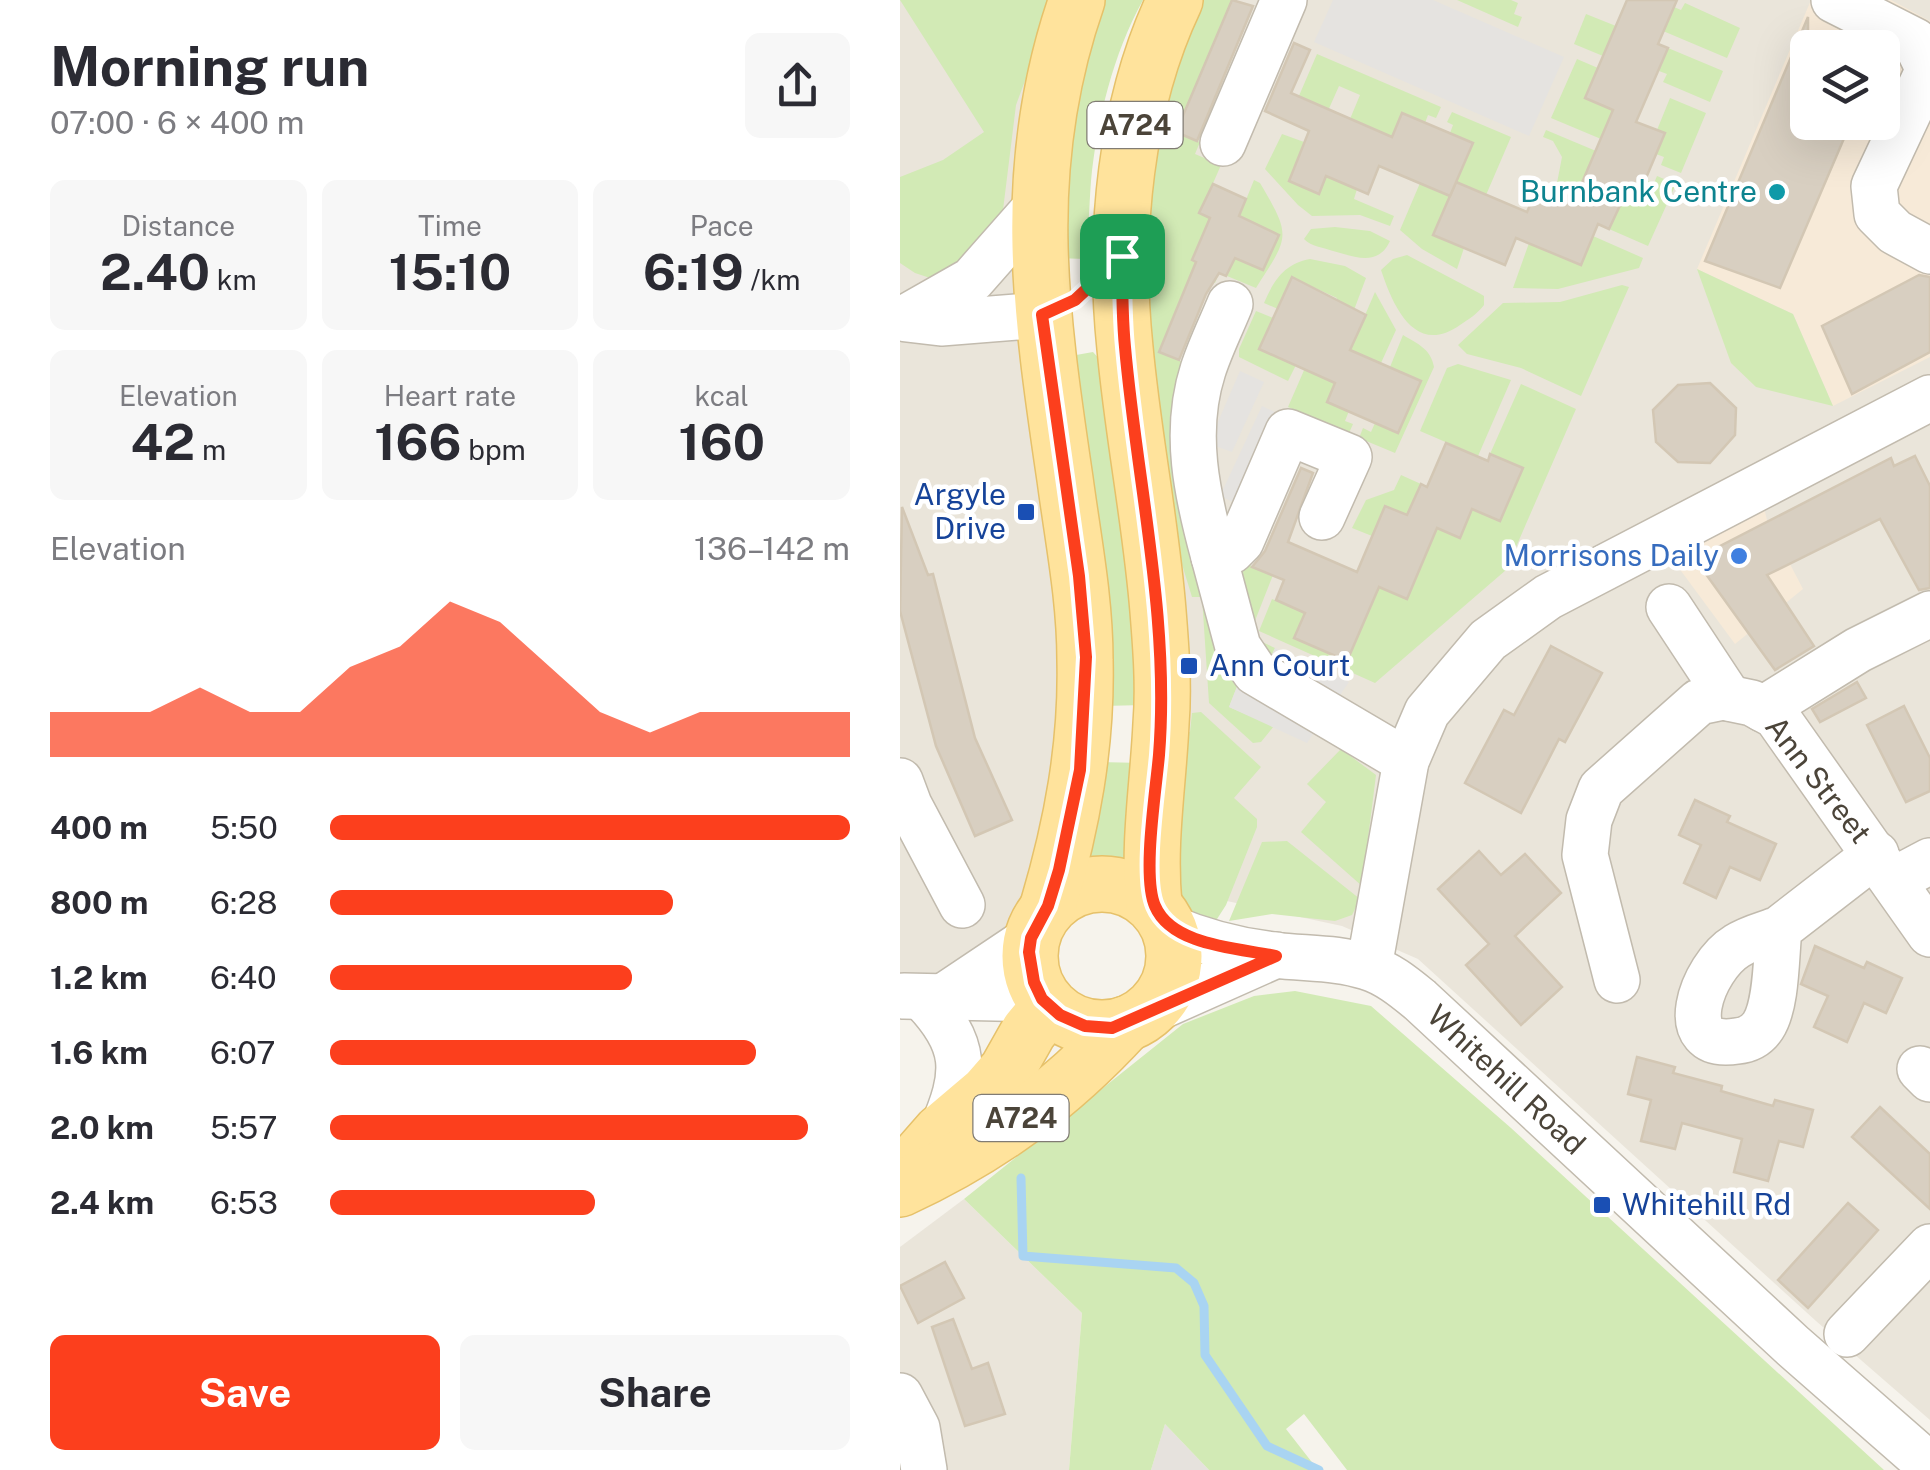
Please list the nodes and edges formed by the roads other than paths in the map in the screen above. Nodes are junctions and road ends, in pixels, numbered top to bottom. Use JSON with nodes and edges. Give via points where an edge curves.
{"nodes":[{"id":1,"x":1077,"y":0,"type":"edge"},
{"id":2,"x":1175,"y":0,"type":"edge"},
{"id":3,"x":1284,"y":0,"type":"edge"},
{"id":4,"x":1834,"y":0,"type":"edge"},
{"id":5,"x":1929,"y":71,"type":"edge"},
{"id":6,"x":1223,"y":143,"type":"dead end"},
{"id":7,"x":1038,"y":205,"type":"junction"},
{"id":8,"x":1930,"y":250,"type":"edge"},
{"id":9,"x":1122,"y":256,"type":"junction"},
{"id":10,"x":1230,"y":304,"type":"dead end"},
{"id":11,"x":1042,"y":315,"type":"junction"},
{"id":12,"x":903,"y":317,"type":"edge"},
{"id":13,"x":1129,"y":384,"type":"junction"},
{"id":14,"x":1930,"y":398,"type":"edge"},
{"id":15,"x":1322,"y":518,"type":"dead end"},
{"id":16,"x":1214,"y":556,"type":"junction"},
{"id":17,"x":1669,"y":607,"type":"dead end"},
{"id":18,"x":1930,"y":614,"type":"edge"},
{"id":19,"x":1746,"y":704,"type":"junction"},
{"id":20,"x":1406,"y":761,"type":"junction"},
{"id":21,"x":900,"y":781,"type":"edge"},
{"id":22,"x":1900,"y":865,"type":"edge"},
{"id":23,"x":962,"y":905,"type":"dead end"},
{"id":24,"x":1162,"y":916,"type":"junction"},
{"id":25,"x":1040,"y":922,"type":"junction"},
{"id":26,"x":1779,"y":929,"type":"dead end"},
{"id":27,"x":1930,"y":934,"type":"edge"},
{"id":28,"x":1276,"y":956,"type":"junction"},
{"id":29,"x":1369,"y":967,"type":"junction"},
{"id":30,"x":1617,"y":980,"type":"dead end"},
{"id":31,"x":922,"y":997,"type":"edge"},
{"id":32,"x":1045,"y":1003,"type":"junction"},
{"id":33,"x":1137,"y":1018,"type":"junction"},
{"id":34,"x":912,"y":1161,"type":"edge"},
{"id":35,"x":1930,"y":1247,"type":"edge"},
{"id":36,"x":1847,"y":1334,"type":"dead end"},
{"id":37,"x":900,"y":1396,"type":"edge"},
{"id":38,"x":1930,"y":1466,"type":"edge"},
{"id":39,"x":924,"y":1470,"type":"edge"}],
"edges":[{"from":1,"to":7,"type":"main road","number":"A724","via":[[1046,109]]},
{"from":2,"to":9,"type":"main road","number":"A724","via":[[1134,128]]},
{"from":3,"to":6,"type":"street"},
{"from":4,"to":5,"type":"street","via":[[1915,41]]},
{"from":5,"to":8,"type":"street","via":[[1874,186],[1877,214]]},
{"from":7,"to":11,"type":"main road","number":"A724"},
{"from":7,"to":12,"type":"street","via":[[972,280]]},
{"from":9,"to":11,"type":"main road","via":[[1075,300]]},
{"from":9,"to":13,"type":"main road","number":"A724"},
{"from":10,"to":16,"type":"street","via":[[1192,418],[1193,463]]},
{"from":11,"to":12,"type":"street","via":[[941,323]]},
{"from":11,"to":13,"type":"main road","number":"A724","via":[[1072,320],[1093,333]]},
{"from":11,"to":25,"type":"main road","number":"A724","via":[[1086,657],[1083,750],[1065,846]]},
{"from":13,"to":24,"type":"main road","number":"A724","via":[[1158,610],[1162,720],[1150,848]]},
{"from":14,"to":20,"type":"street","via":[[1548,597],[1488,640],[1427,712]]},
{"from":15,"to":16,"type":"street","via":[[1348,457],[1288,432],[1241,540]]},
{"from":16,"to":20,"type":"street","via":[[1238,648],[1255,672]]},
{"from":17,"to":19,"type":"street"},
{"from":18,"to":19,"type":"street"},
{"from":19,"to":22,"type":"street","name":"Ann Street","via":[[1776,716]]},
{"from":19,"to":30,"type":"street","name":"Ann Street","via":[[1700,702],[1601,789],[1585,854]]},
{"from":20,"to":29,"type":"street"},
{"from":21,"to":23,"type":"street"},
{"from":22,"to":26,"type":"street"},
{"from":22,"to":27,"type":"street","name":"Ann Street"},
{"from":24,"to":25,"type":"main road","via":[[1130,888],[1101,883],[1072,889]]},
{"from":24,"to":28,"type":"street","name":"Whitehill Road","via":[[1191,937]]},
{"from":24,"to":33,"type":"main road","number":"A724","via":[[1172,974],[1158,1001]]},
{"from":25,"to":31,"type":"street"},
{"from":25,"to":32,"type":"main road","number":"A724","via":[[1030,968]]},
{"from":28,"to":29,"type":"street","name":"Whitehill Road"},
{"from":28,"to":33,"type":"street","name":"Whitehill Road"},
{"from":29,"to":38,"type":"street","name":"Whitehill Road","via":[[1420,1000]]},
{"from":31,"to":32,"type":"street"},
{"from":31,"to":34,"type":"street","via":[[951,1031],[961,1060],[958,1086]]},
{"from":32,"to":33,"type":"main road","via":[[1085,1026],[1112,1028]]},
{"from":32,"to":34,"type":"main road","number":"A724","via":[[1007,1070]]},
{"from":33,"to":34,"type":"main road","number":"A724","via":[[1079,1072],[959,1162]]},
{"from":35,"to":36,"type":"street"},
{"from":37,"to":39,"type":"street","via":[[917,1428]]}]}
